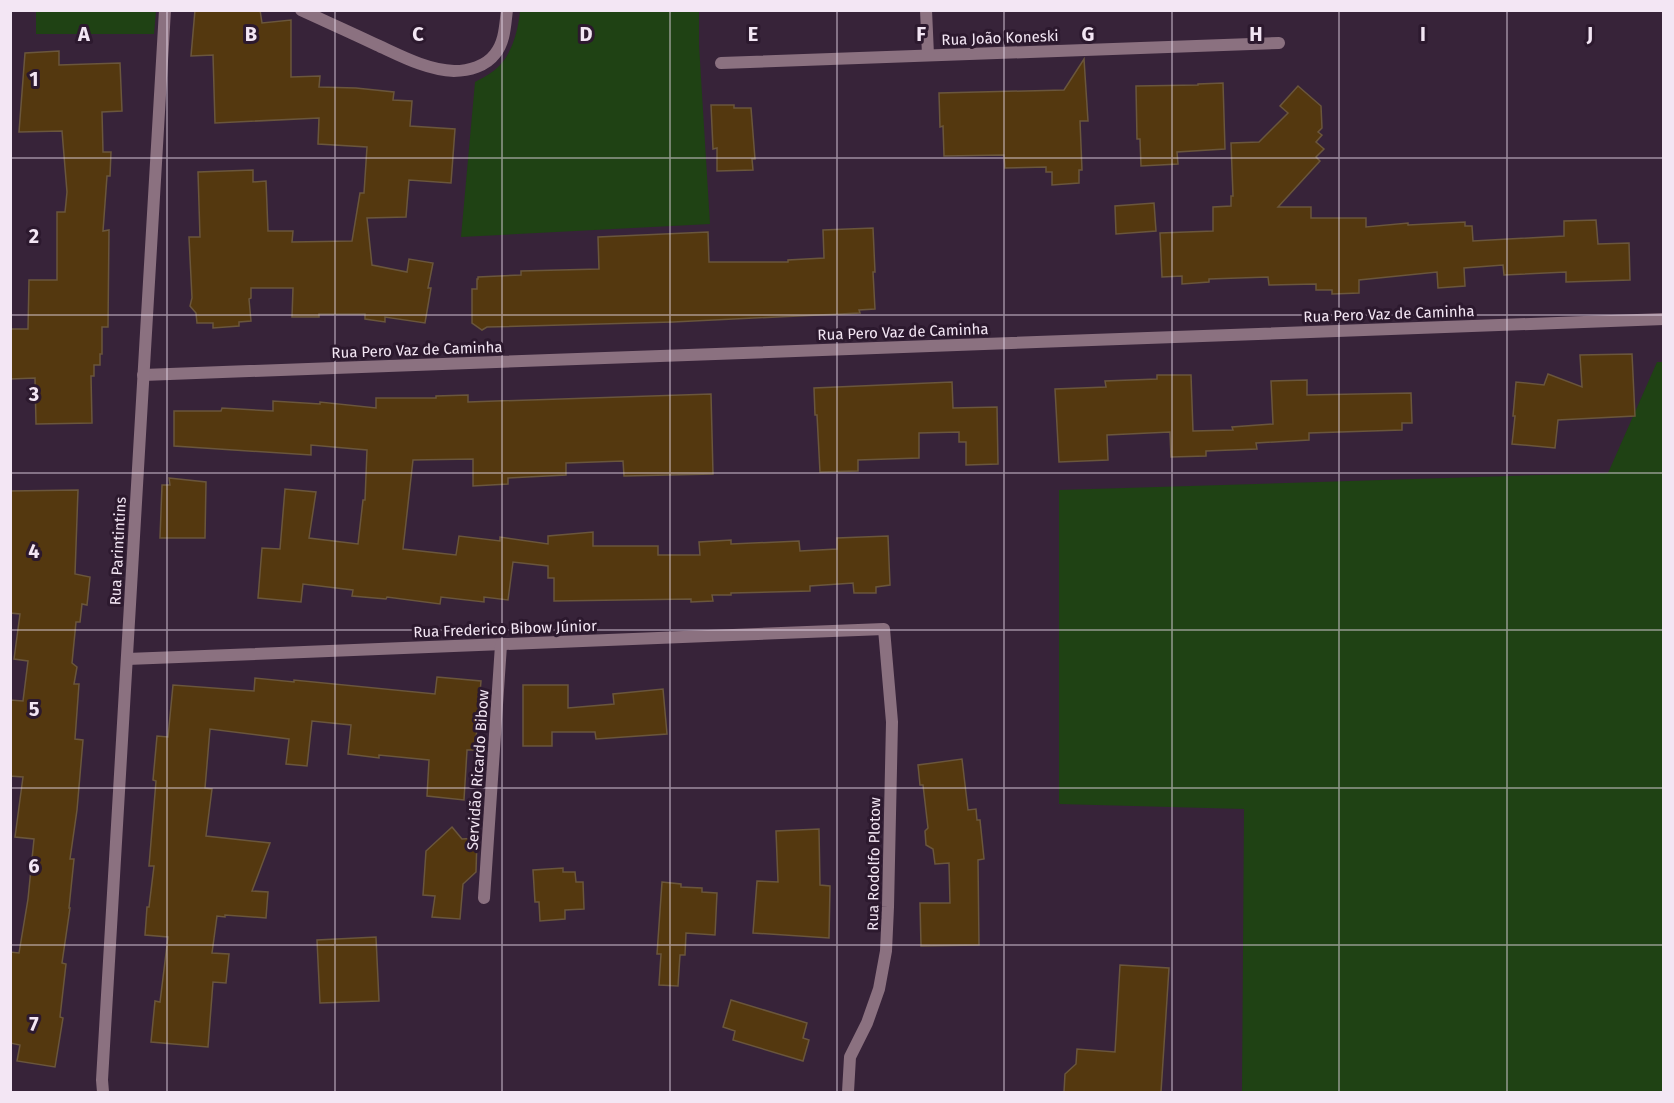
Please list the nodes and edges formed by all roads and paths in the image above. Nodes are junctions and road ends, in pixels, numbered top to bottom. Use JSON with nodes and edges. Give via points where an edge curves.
{"nodes":[{"id":1,"x":165,"y":10,"type":"edge"},
{"id":2,"x":302,"y":10,"type":"edge"},
{"id":3,"x":507,"y":10,"type":"edge"},
{"id":4,"x":926,"y":10,"type":"edge"},
{"id":5,"x":1279,"y":43,"type":"dead end"},
{"id":6,"x":928,"y":55,"type":"junction"},
{"id":7,"x":721,"y":63,"type":"dead end"},
{"id":8,"x":1664,"y":319,"type":"edge"},
{"id":9,"x":143,"y":375,"type":"junction"},
{"id":10,"x":884,"y":629,"type":"joint"},
{"id":11,"x":501,"y":645,"type":"junction"},
{"id":12,"x":127,"y":659,"type":"junction"},
{"id":13,"x":484,"y":898,"type":"dead end"},
{"id":14,"x":103,"y":1092,"type":"edge"},
{"id":15,"x":848,"y":1092,"type":"edge"}],
"edges":[{"from":1,"to":9,"type":"street","name":"Rua Parintintins"},
{"from":2,"to":3,"type":"street","via":[[410,60],[456,71],[476,68],[497,52]]},
{"from":4,"to":6,"type":"street"},
{"from":5,"to":6,"type":"street","name":"Rua João Koneski"},
{"from":6,"to":7,"type":"street","name":"Rua João Koneski"},
{"from":8,"to":9,"type":"street","name":"Rua Pero Vaz de Caminha"},
{"from":9,"to":12,"type":"street","name":"Rua Parintintins"},
{"from":10,"to":11,"type":"street","name":"Rua Frederico Bibow Júnior"},
{"from":10,"to":15,"type":"street","name":"Rua Rodolfo Plotow","via":[[892,722],[886,951],[879,990],[850,1057]]},
{"from":11,"to":12,"type":"street","name":"Rua Frederico Bibow Júnior"},
{"from":11,"to":13,"type":"street","name":"Servidão Ricardo Bibow"},
{"from":12,"to":14,"type":"street","name":"Rua Parintintins"}]}
